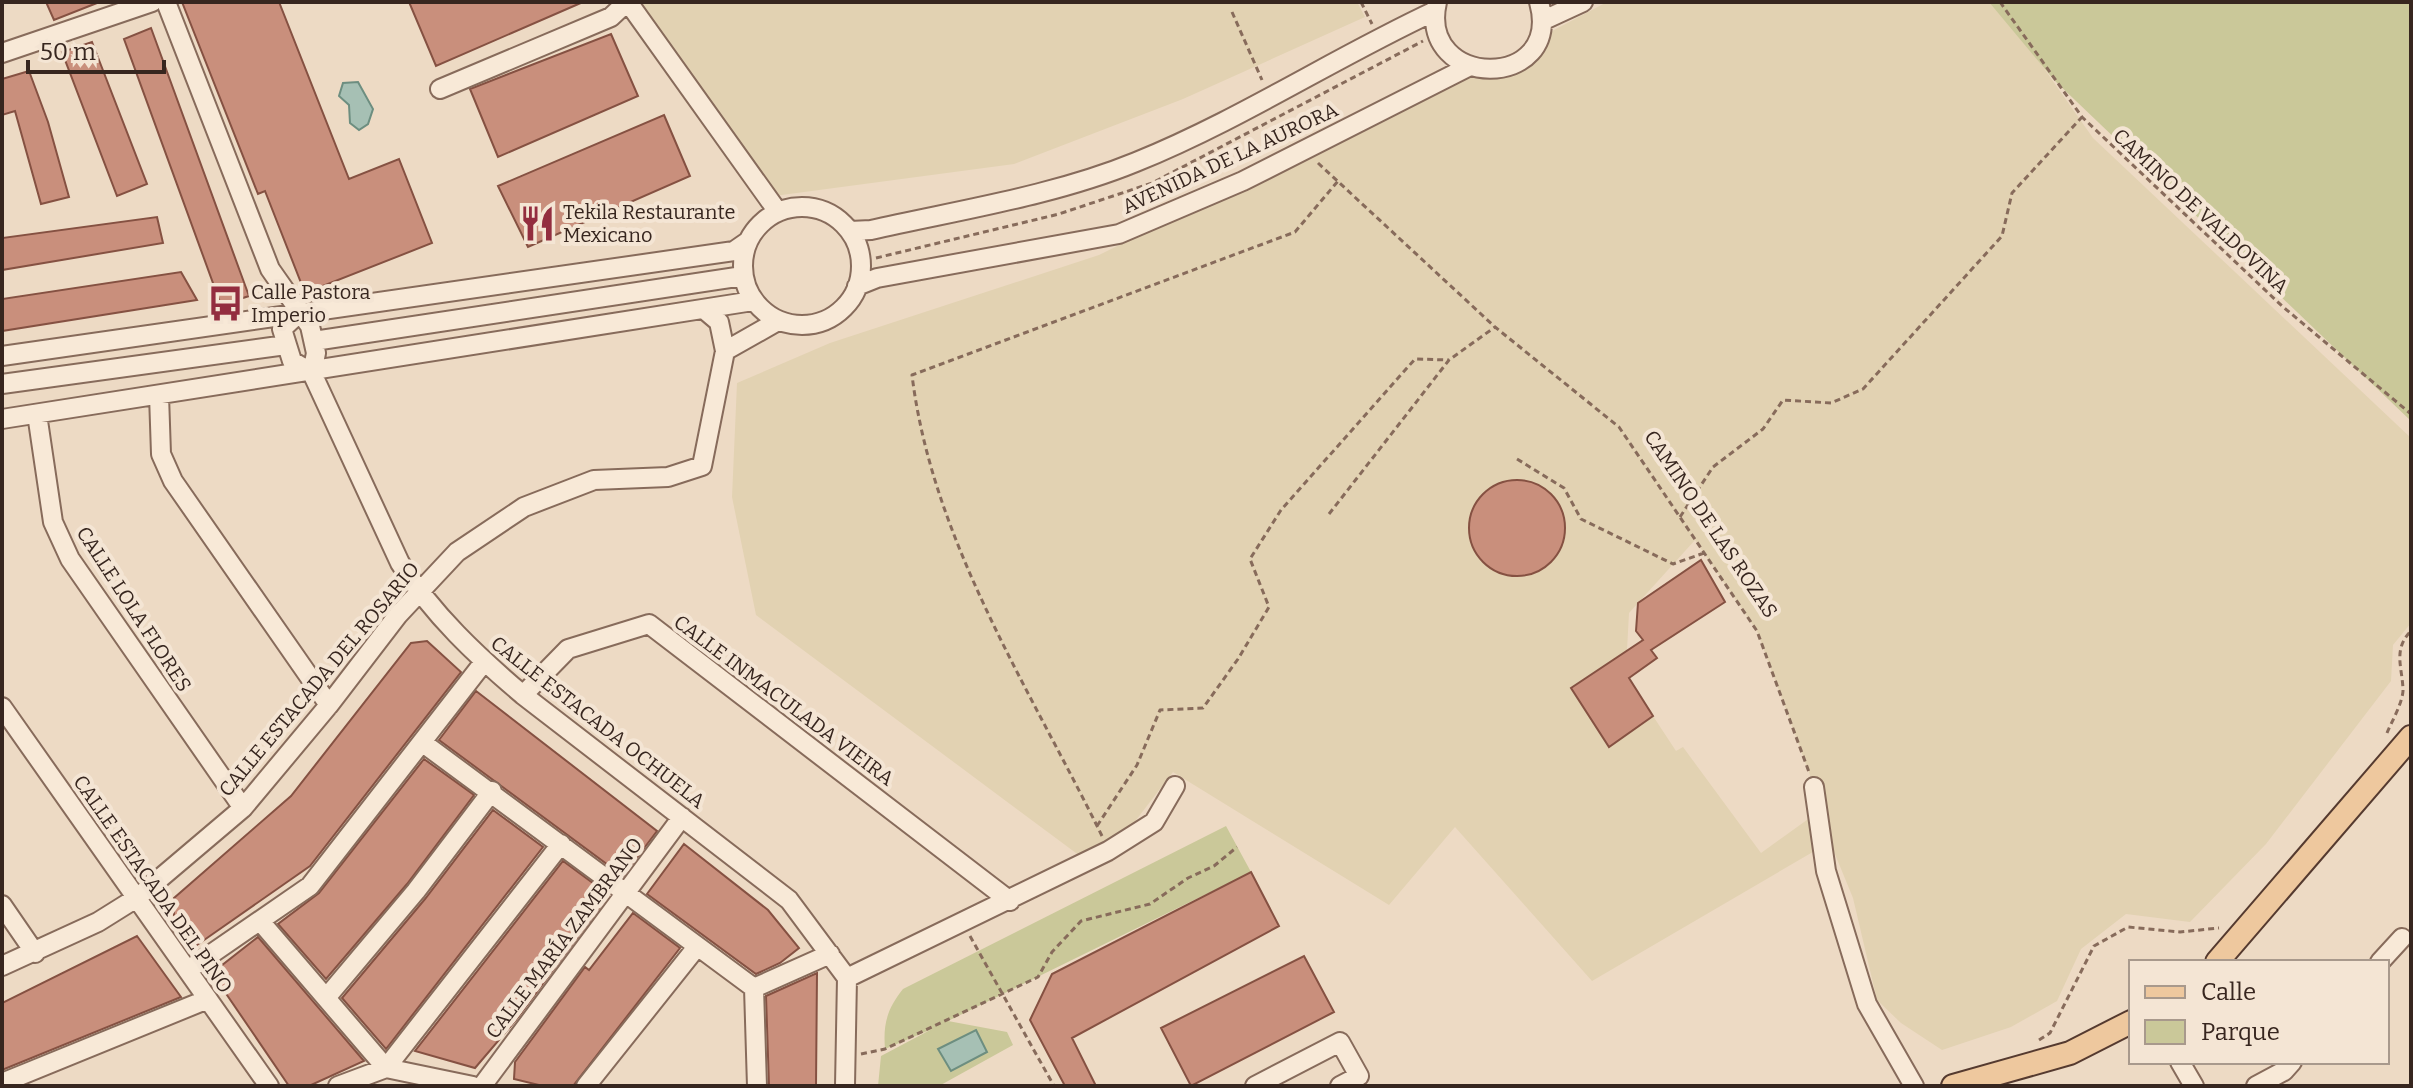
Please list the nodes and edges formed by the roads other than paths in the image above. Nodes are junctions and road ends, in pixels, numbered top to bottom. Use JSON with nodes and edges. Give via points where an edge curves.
{"nodes":[{"id":1,"x":152,"y":2,"type":"edge"},
{"id":2,"x":166,"y":2,"type":"edge"},
{"id":3,"x":628,"y":2,"type":"edge"},
{"id":4,"x":1583,"y":2,"type":"edge"},
{"id":5,"x":1436,"y":6,"type":"edge"},
{"id":6,"x":1542,"y":11,"type":"edge"},
{"id":7,"x":2,"y":53,"type":"edge"},
{"id":8,"x":1468,"y":67,"type":"junction"},
{"id":9,"x":440,"y":89,"type":"dead end"},
{"id":10,"x":778,"y":212,"type":"junction"},
{"id":11,"x":850,"y":231,"type":"junction"},
{"id":12,"x":747,"y":242,"type":"junction"},
{"id":13,"x":743,"y":276,"type":"junction"},
{"id":14,"x":857,"y":286,"type":"junction"},
{"id":15,"x":753,"y":301,"type":"junction"},
{"id":16,"x":706,"y":311,"type":"junction"},
{"id":17,"x":298,"y":314,"type":"junction"},
{"id":18,"x":778,"y":321,"type":"junction"},
{"id":19,"x":314,"y":341,"type":"junction"},
{"id":20,"x":286,"y":345,"type":"junction"},
{"id":21,"x":725,"y":351,"type":"junction"},
{"id":22,"x":2,"y":356,"type":"edge"},
{"id":23,"x":312,"y":373,"type":"junction"},
{"id":24,"x":2,"y":384,"type":"edge"},
{"id":25,"x":159,"y":395,"type":"junction"},
{"id":26,"x":37,"y":414,"type":"junction"},
{"id":27,"x":2,"y":419,"type":"edge"},
{"id":28,"x":418,"y":592,"type":"junction"},
{"id":29,"x":484,"y":662,"type":"junction"},
{"id":30,"x":523,"y":695,"type":"junction"},
{"id":31,"x":329,"y":705,"type":"junction"},
{"id":32,"x":2,"y":707,"type":"edge"},
{"id":33,"x":2411,"y":737,"type":"edge"},
{"id":34,"x":423,"y":743,"type":"junction"},
{"id":35,"x":1175,"y":786,"type":"dead end"},
{"id":36,"x":1814,"y":787,"type":"road end"},
{"id":37,"x":492,"y":791,"type":"junction"},
{"id":38,"x":243,"y":808,"type":"junction"},
{"id":39,"x":682,"y":817,"type":"junction"},
{"id":40,"x":561,"y":844,"type":"junction"},
{"id":41,"x":627,"y":890,"type":"junction"},
{"id":42,"x":138,"y":897,"type":"junction"},
{"id":43,"x":1010,"y":901,"type":"junction"},
{"id":44,"x":2,"y":905,"type":"edge"},
{"id":45,"x":260,"y":921,"type":"junction"},
{"id":46,"x":2402,"y":938,"type":"dead end"},
{"id":47,"x":696,"y":948,"type":"junction"},
{"id":48,"x":35,"y":953,"type":"junction"},
{"id":49,"x":830,"y":954,"type":"junction"},
{"id":50,"x":2219,"y":960,"type":"edge"},
{"id":51,"x":2382,"y":960,"type":"edge"},
{"id":52,"x":2,"y":966,"type":"edge"},
{"id":53,"x":188,"y":970,"type":"junction"},
{"id":54,"x":847,"y":978,"type":"junction"},
{"id":55,"x":754,"y":988,"type":"junction"},
{"id":56,"x":326,"y":998,"type":"junction"},
{"id":57,"x":208,"y":999,"type":"junction"},
{"id":58,"x":2129,"y":1023,"type":"edge"},
{"id":59,"x":2181,"y":1064,"type":"edge"},
{"id":60,"x":2290,"y":1064,"type":"edge"},
{"id":61,"x":389,"y":1077,"type":"edge"},
{"id":62,"x":2,"y":1083,"type":"edge"},
{"id":63,"x":269,"y":1086,"type":"edge"},
{"id":64,"x":338,"y":1086,"type":"edge"},
{"id":65,"x":473,"y":1086,"type":"edge"},
{"id":66,"x":482,"y":1086,"type":"edge"},
{"id":67,"x":586,"y":1086,"type":"edge"},
{"id":68,"x":757,"y":1086,"type":"edge"},
{"id":69,"x":845,"y":1086,"type":"edge"},
{"id":70,"x":1255,"y":1086,"type":"edge"},
{"id":71,"x":1340,"y":1086,"type":"edge"},
{"id":72,"x":1914,"y":1086,"type":"edge"},
{"id":73,"x":1953,"y":1086,"type":"edge"},
{"id":74,"x":2194,"y":1086,"type":"edge"},
{"id":75,"x":2256,"y":1086,"type":"edge"}],
"edges":[{"from":1,"to":7,"type":"street"},
{"from":2,"to":17,"type":"street","via":[[270,269]]},
{"from":3,"to":9,"type":"street","via":[[611,17]]},
{"from":3,"to":10,"type":"street"},
{"from":4,"to":6,"type":"street"},
{"from":5,"to":8,"type":"street","via":[[1438,36]]},
{"from":5,"to":11,"type":"street","name":"AVENIDA DE LA AURORA","via":[[1269,98],[1135,163],[1051,188]]},
{"from":6,"to":8,"type":"street","via":[[1537,44],[1520,62],[1499,70]]},
{"from":8,"to":14,"type":"street","name":"AVENIDA DE LA AURORA","via":[[1243,181],[1119,234]]},
{"from":10,"to":11,"type":"street","via":[[817,209]]},
{"from":10,"to":12,"type":"street","via":[[766,218]]},
{"from":11,"to":14,"type":"street","via":[[860,257]]},
{"from":12,"to":13,"type":"street"},
{"from":12,"to":17,"type":"street","via":[[734,251]]},
{"from":13,"to":15,"type":"street"},
{"from":13,"to":19,"type":"street"},
{"from":14,"to":18,"type":"street","via":[[848,303],[825,320],[797,326]]},
{"from":15,"to":16,"type":"street"},
{"from":15,"to":18,"type":"street"},
{"from":16,"to":21,"type":"street","via":[[719,322]]},
{"from":16,"to":23,"type":"street"},
{"from":17,"to":19,"type":"street","via":[[310,326]]},
{"from":17,"to":20,"type":"street","via":[[282,329]]},
{"from":17,"to":22,"type":"street"},
{"from":18,"to":21,"type":"street"},
{"from":19,"to":23,"type":"street"},
{"from":20,"to":23,"type":"street","via":[[292,361]]},
{"from":20,"to":24,"type":"street"},
{"from":21,"to":28,"type":"street","name":"CALLE ESTACADA DEL ROSARIO","via":[[702,466],[668,477],[594,480],[524,507],[457,552]]},
{"from":23,"to":25,"type":"street"},
{"from":23,"to":28,"type":"street","name":"CALLE ESTACADA OCHUELA"},
{"from":25,"to":26,"type":"street"},
{"from":25,"to":31,"type":"street","via":[[161,454],[173,481]]},
{"from":26,"to":27,"type":"street"},
{"from":26,"to":38,"type":"street","name":"CALLE LOLA FLORES","via":[[53,522],[70,559]]},
{"from":28,"to":29,"type":"street","name":"CALLE ESTACADA OCHUELA"},
{"from":28,"to":31,"type":"street","name":"CALLE ESTACADA DEL ROSARIO"},
{"from":29,"to":30,"type":"street","name":"CALLE ESTACADA OCHUELA"},
{"from":29,"to":34,"type":"street"},
{"from":30,"to":39,"type":"street","name":"CALLE ESTACADA OCHUELA"},
{"from":30,"to":43,"type":"street","name":"CALLE INMACULADA VIEIRA","via":[[568,649],[649,624]]},
{"from":31,"to":38,"type":"street","name":"CALLE ESTACADA DEL ROSARIO"},
{"from":32,"to":42,"type":"street","name":"CALLE ESTACADA DEL PINO"},
{"from":33,"to":50,"type":"main road"},
{"from":34,"to":37,"type":"street"},
{"from":34,"to":45,"type":"street","via":[[310,886]]},
{"from":35,"to":43,"type":"street","via":[[1154,822]]},
{"from":36,"to":72,"type":"street","via":[[1826,871],[1867,1004]]},
{"from":37,"to":40,"type":"street"},
{"from":37,"to":56,"type":"street"},
{"from":38,"to":42,"type":"street","name":"CALLE ESTACADA DEL ROSARIO"},
{"from":39,"to":41,"type":"street","name":"CALLE MARÍA ZAMBRANO"},
{"from":39,"to":49,"type":"street","name":"CALLE ESTACADA OCHUELA","via":[[789,900]]},
{"from":40,"to":41,"type":"street"},
{"from":40,"to":61,"type":"street"},
{"from":41,"to":47,"type":"street"},
{"from":41,"to":66,"type":"street","name":"CALLE MARÍA ZAMBRANO"},
{"from":42,"to":48,"type":"street","name":"CALLE ESTACADA DEL ROSARIO"},
{"from":42,"to":53,"type":"street","name":"CALLE ESTACADA DEL PINO"},
{"from":43,"to":54,"type":"street"},
{"from":44,"to":48,"type":"street"},
{"from":45,"to":53,"type":"street"},
{"from":45,"to":56,"type":"street"},
{"from":46,"to":51,"type":"street"},
{"from":47,"to":55,"type":"street","via":[[709,951]]},
{"from":47,"to":67,"type":"street"},
{"from":48,"to":52,"type":"street","name":"CALLE ESTACADA DEL ROSARIO"},
{"from":49,"to":54,"type":"street","name":"CALLE ESTACADA OCHUELA"},
{"from":49,"to":55,"type":"street"},
{"from":53,"to":57,"type":"street","name":"CALLE ESTACADA DEL PINO"},
{"from":54,"to":69,"type":"street"},
{"from":55,"to":68,"type":"street"},
{"from":56,"to":61,"type":"street"},
{"from":57,"to":62,"type":"street"},
{"from":57,"to":63,"type":"street","name":"CALLE ESTACADA DEL PINO"},
{"from":58,"to":73,"type":"main road","via":[[2070,1053]]},
{"from":59,"to":74,"type":"street"},
{"from":60,"to":75,"type":"street"},
{"from":61,"to":64,"type":"street"},
{"from":61,"to":65,"type":"street"},
{"from":70,"to":71,"type":"street","via":[[1340,1042],[1359,1076]]}]}
